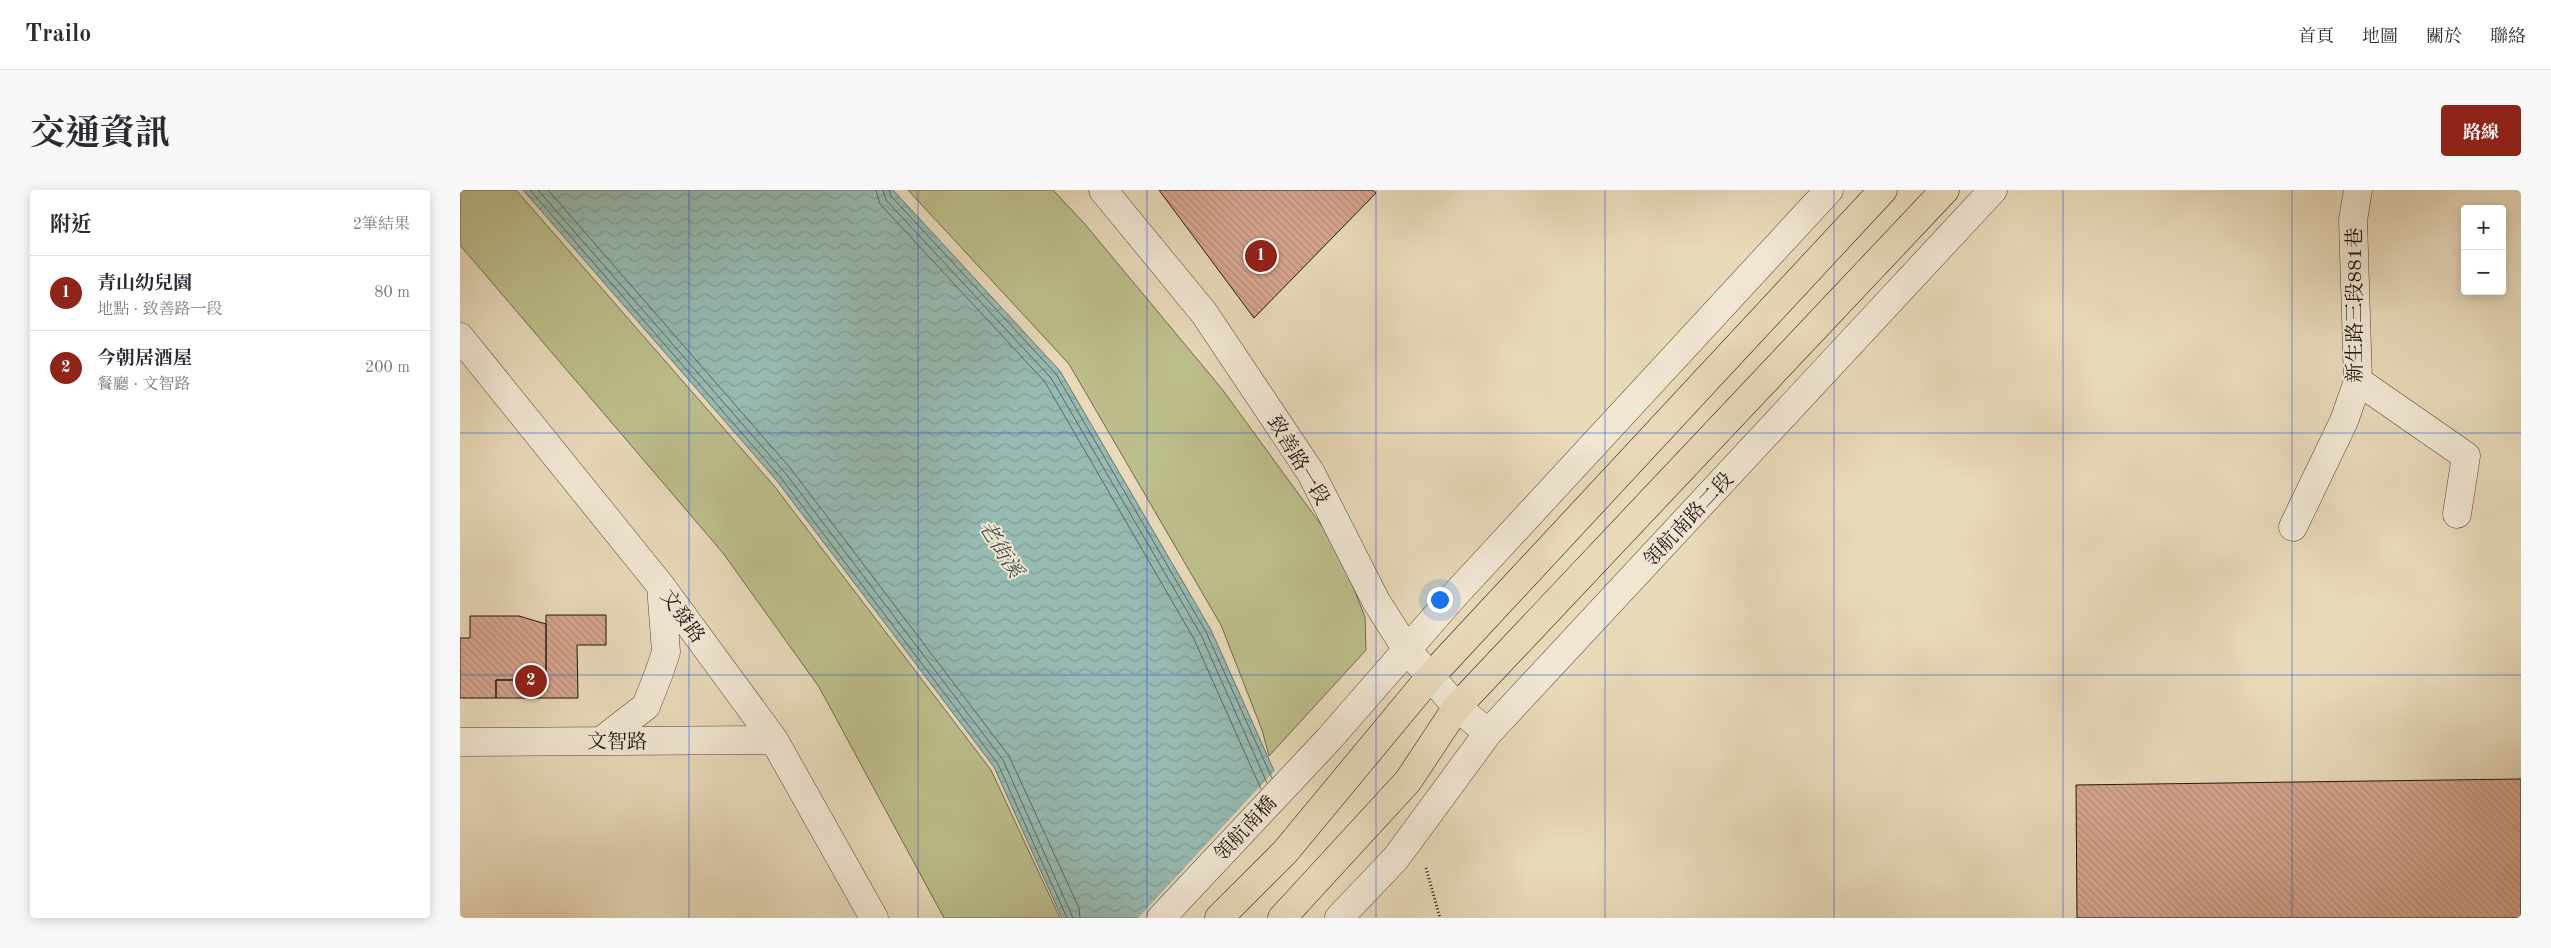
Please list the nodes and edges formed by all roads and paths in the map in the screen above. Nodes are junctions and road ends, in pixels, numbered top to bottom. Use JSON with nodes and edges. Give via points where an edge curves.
{"nodes":[{"id":1,"x":1103,"y":190,"type":"edge"},
{"id":2,"x":1829,"y":190,"type":"edge"},
{"id":3,"x":1883,"y":190,"type":"edge"},
{"id":4,"x":1944,"y":190,"type":"edge"},
{"id":5,"x":1993,"y":190,"type":"edge"},
{"id":6,"x":2358,"y":190,"type":"edge"},
{"id":7,"x":460,"y":337,"type":"edge"},
{"id":8,"x":2358,"y":381,"type":"junction"},
{"id":9,"x":2457,"y":514,"type":"dead end"},
{"id":10,"x":2293,"y":527,"type":"dead end"},
{"id":11,"x":661,"y":586,"type":"junction"},
{"id":12,"x":1407,"y":650,"type":"junction"},
{"id":13,"x":1430,"y":677,"type":"junction"},
{"id":14,"x":1457,"y":707,"type":"junction"},
{"id":15,"x":1488,"y":734,"type":"junction"},
{"id":16,"x":774,"y":740,"type":"junction"},
{"id":17,"x":601,"y":741,"type":"junction"},
{"id":18,"x":460,"y":742,"type":"edge"},
{"id":19,"x":1415,"y":832,"type":"junction"},
{"id":20,"x":874,"y":918,"type":"edge"},
{"id":21,"x":1161,"y":918,"type":"edge"},
{"id":22,"x":1219,"y":918,"type":"edge"},
{"id":23,"x":1282,"y":918,"type":"edge"},
{"id":24,"x":1339,"y":918,"type":"edge"},
{"id":25,"x":1440,"y":918,"type":"edge"}],
"edges":[{"from":1,"to":12,"type":"street","name":"致善路一段","via":[[1204,313],[1311,473],[1376,601]]},
{"from":2,"to":12,"type":"street"},
{"from":3,"to":13,"type":"main road"},
{"from":4,"to":14,"type":"main road","name":"領航南路二段"},
{"from":5,"to":15,"type":"street","name":"領航南路二段"},
{"from":6,"to":8,"type":"street","name":"新生路三段881巷","via":[[2353,220]]},
{"from":7,"to":11,"type":"street","name":"文發路"},
{"from":8,"to":9,"type":"street","via":[[2466,456]]},
{"from":8,"to":10,"type":"street","name":"新生路三段881巷","via":[[2344,421]]},
{"from":11,"to":16,"type":"street","name":"文發路"},
{"from":11,"to":17,"type":"street","via":[[666,652],[659,673],[646,706]]},
{"from":12,"to":13,"type":"street","name":"致善路一段"},
{"from":12,"to":21,"type":"street","name":"領航南橋","via":[[1329,739]]},
{"from":13,"to":14,"type":"street","name":"致善路一段"},
{"from":13,"to":22,"type":"main road","via":[[1285,852]]},
{"from":14,"to":15,"type":"street","name":"致善路一段"},
{"from":14,"to":23,"type":"main road","name":"領航南路二段","via":[[1408,781]]},
{"from":15,"to":19,"type":"street","name":"領航南路二段"},
{"from":16,"to":17,"type":"street","name":"文智路"},
{"from":16,"to":20,"type":"street","name":"文發路"},
{"from":17,"to":18,"type":"street","name":"文智路"},
{"from":19,"to":24,"type":"street","name":"領航南路二段","via":[[1396,858]]},
{"from":19,"to":25,"type":"path"}]}
